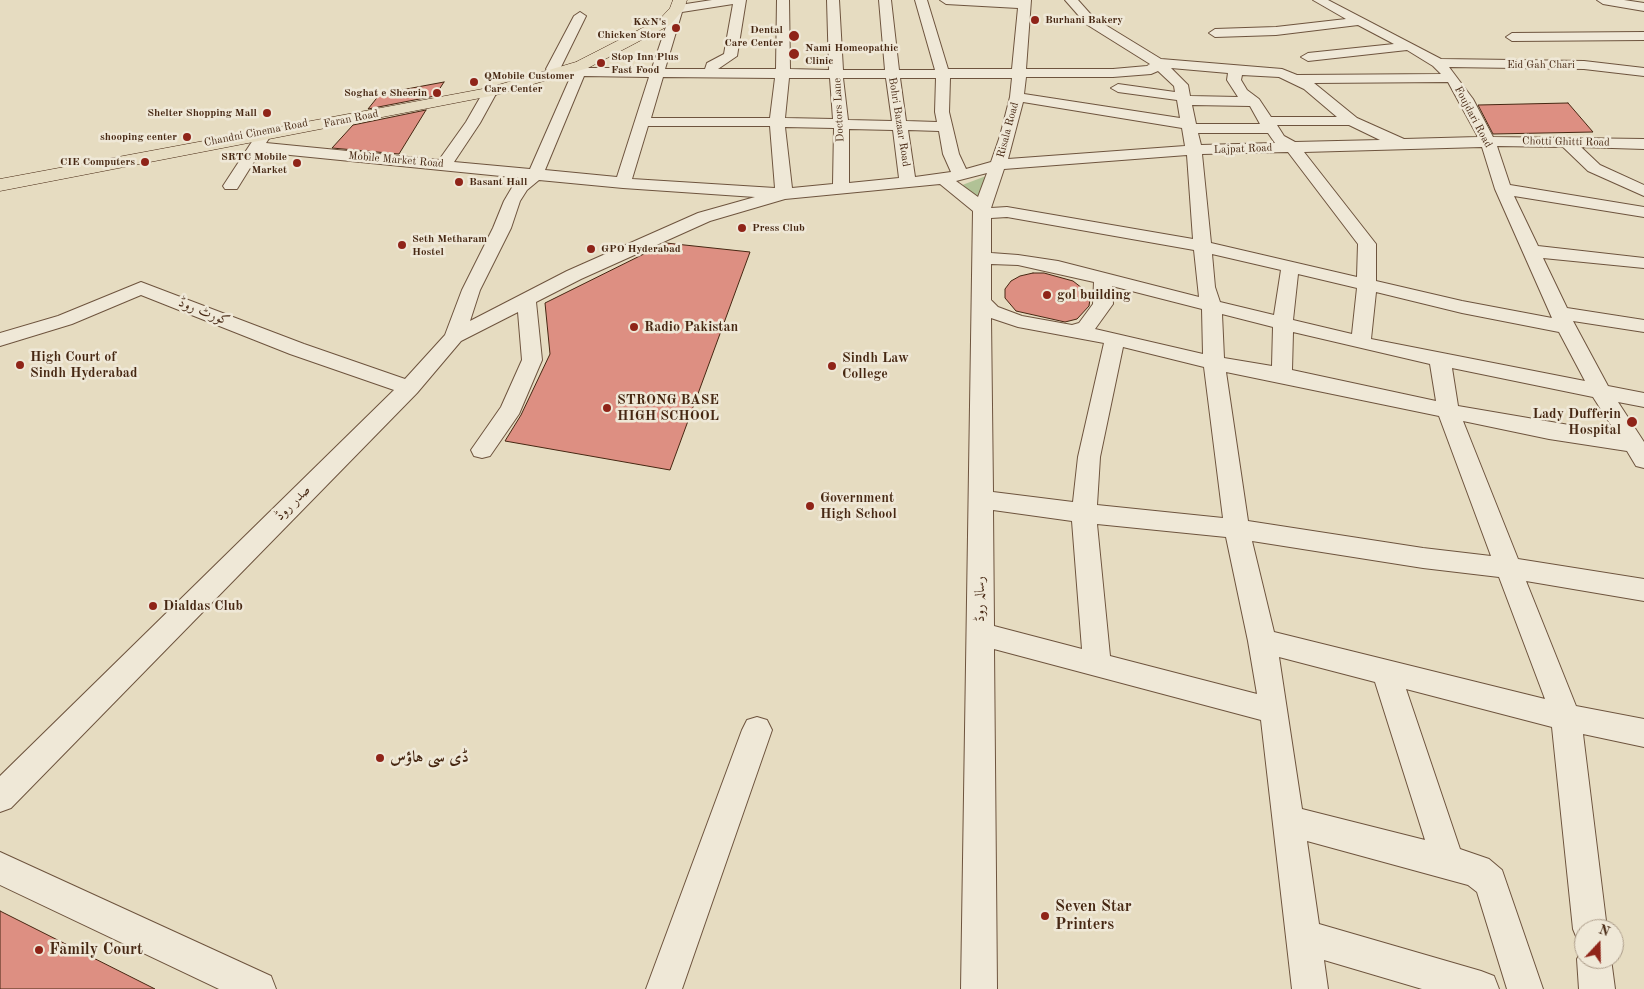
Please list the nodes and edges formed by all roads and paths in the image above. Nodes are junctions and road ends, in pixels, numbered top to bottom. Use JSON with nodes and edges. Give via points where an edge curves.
{"nodes":[{"id":1,"x":736,"y":0,"type":"edge"},
{"id":2,"x":740,"y":0,"type":"edge"},
{"id":3,"x":783,"y":0,"type":"edge"},
{"id":4,"x":833,"y":0,"type":"edge"},
{"id":5,"x":885,"y":0,"type":"edge"},
{"id":6,"x":921,"y":0,"type":"edge"},
{"id":7,"x":946,"y":0,"type":"edge"},
{"id":8,"x":1071,"y":0,"type":"edge"},
{"id":9,"x":1319,"y":0,"type":"edge"},
{"id":10,"x":1603,"y":0,"type":"edge"},
{"id":11,"x":674,"y":3,"type":"edge"},
{"id":12,"x":1024,"y":3,"type":"edge"},
{"id":13,"x":1644,"y":7,"type":"edge"},
{"id":14,"x":580,"y":16,"type":"dead end"},
{"id":15,"x":1361,"y":22,"type":"junction"},
{"id":16,"x":1215,"y":33,"type":"dead end"},
{"id":17,"x":1644,"y":36,"type":"edge"},
{"id":18,"x":1512,"y":37,"type":"dead end"},
{"id":19,"x":1409,"y":46,"type":"junction"},
{"id":20,"x":1308,"y":58,"type":"dead end"},
{"id":21,"x":1158,"y":63,"type":"junction"},
{"id":22,"x":1438,"y":63,"type":"junction"},
{"id":23,"x":580,"y":68,"type":"junction"},
{"id":24,"x":553,"y":69,"type":"junction"},
{"id":25,"x":1236,"y":70,"type":"junction"},
{"id":26,"x":659,"y":72,"type":"junction"},
{"id":27,"x":711,"y":72,"type":"junction"},
{"id":28,"x":1019,"y":72,"type":"junction"},
{"id":29,"x":1644,"y":72,"type":"edge"},
{"id":30,"x":783,"y":73,"type":"junction"},
{"id":31,"x":838,"y":74,"type":"junction"},
{"id":32,"x":892,"y":74,"type":"junction"},
{"id":33,"x":944,"y":74,"type":"junction"},
{"id":34,"x":1452,"y":78,"type":"junction"},
{"id":35,"x":1294,"y":79,"type":"junction"},
{"id":36,"x":1118,"y":88,"type":"dead end"},
{"id":37,"x":490,"y":92,"type":"junction"},
{"id":38,"x":1017,"y":97,"type":"junction"},
{"id":39,"x":1183,"y":99,"type":"junction"},
{"id":40,"x":1254,"y":102,"type":"junction"},
{"id":41,"x":1352,"y":121,"type":"junction"},
{"id":42,"x":643,"y":122,"type":"junction"},
{"id":43,"x":777,"y":122,"type":"junction"},
{"id":44,"x":842,"y":125,"type":"junction"},
{"id":45,"x":1268,"y":125,"type":"junction"},
{"id":46,"x":898,"y":126,"type":"junction"},
{"id":47,"x":1189,"y":126,"type":"junction"},
{"id":48,"x":945,"y":127,"type":"junction"},
{"id":49,"x":260,"y":142,"type":"junction"},
{"id":50,"x":1488,"y":142,"type":"junction"},
{"id":51,"x":1567,"y":142,"type":"junction"},
{"id":52,"x":1403,"y":144,"type":"junction"},
{"id":53,"x":1644,"y":144,"type":"edge"},
{"id":54,"x":1292,"y":146,"type":"junction"},
{"id":55,"x":1194,"y":150,"type":"junction"},
{"id":56,"x":444,"y":164,"type":"junction"},
{"id":57,"x":998,"y":165,"type":"junction"},
{"id":58,"x":535,"y":175,"type":"junction"},
{"id":59,"x":952,"y":176,"type":"junction"},
{"id":60,"x":0,"y":178,"type":"edge"},
{"id":61,"x":624,"y":183,"type":"junction"},
{"id":62,"x":908,"y":183,"type":"junction"},
{"id":63,"x":0,"y":185,"type":"edge"},
{"id":64,"x":231,"y":186,"type":"dead end"},
{"id":65,"x":841,"y":189,"type":"junction"},
{"id":66,"x":1504,"y":189,"type":"junction"},
{"id":67,"x":1644,"y":191,"type":"edge"},
{"id":68,"x":784,"y":194,"type":"junction"},
{"id":69,"x":983,"y":212,"type":"junction"},
{"id":70,"x":1644,"y":212,"type":"edge"},
{"id":71,"x":1203,"y":246,"type":"junction"},
{"id":72,"x":1532,"y":250,"type":"junction"},
{"id":73,"x":982,"y":258,"type":"junction"},
{"id":74,"x":1644,"y":263,"type":"edge"},
{"id":75,"x":1290,"y":268,"type":"junction"},
{"id":76,"x":1103,"y":279,"type":"junction"},
{"id":77,"x":1366,"y":284,"type":"junction"},
{"id":78,"x":526,"y":299,"type":"junction"},
{"id":79,"x":982,"y":301,"type":"junction"},
{"id":80,"x":1212,"y":306,"type":"junction"},
{"id":81,"x":1563,"y":320,"type":"junction"},
{"id":82,"x":1283,"y":322,"type":"junction"},
{"id":83,"x":1644,"y":326,"type":"edge"},
{"id":84,"x":1072,"y":331,"type":"junction"},
{"id":85,"x":454,"y":337,"type":"junction"},
{"id":86,"x":1115,"y":339,"type":"junction"},
{"id":87,"x":0,"y":340,"type":"edge"},
{"id":88,"x":1361,"y":343,"type":"junction"},
{"id":89,"x":1440,"y":360,"type":"junction"},
{"id":90,"x":1214,"y":363,"type":"junction"},
{"id":91,"x":1282,"y":375,"type":"junction"},
{"id":92,"x":409,"y":388,"type":"junction"},
{"id":93,"x":1601,"y":392,"type":"junction"},
{"id":94,"x":1644,"y":400,"type":"edge"},
{"id":95,"x":1448,"y":411,"type":"junction"},
{"id":96,"x":482,"y":450,"type":"dead end"},
{"id":97,"x":1639,"y":452,"type":"edge"},
{"id":98,"x":981,"y":499,"type":"junction"},
{"id":99,"x":1084,"y":513,"type":"junction"},
{"id":100,"x":1237,"y":529,"type":"junction"},
{"id":101,"x":1510,"y":568,"type":"junction"},
{"id":102,"x":1644,"y":590,"type":"edge"},
{"id":103,"x":980,"y":634,"type":"junction"},
{"id":104,"x":1262,"y":641,"type":"junction"},
{"id":105,"x":1097,"y":664,"type":"junction"},
{"id":106,"x":1386,"y":671,"type":"junction"},
{"id":107,"x":1274,"y":711,"type":"junction"},
{"id":108,"x":1566,"y":717,"type":"junction"},
{"id":109,"x":757,"y":730,"type":"dead end"},
{"id":110,"x":1644,"y":733,"type":"edge"},
{"id":111,"x":0,"y":797,"type":"edge"},
{"id":112,"x":1288,"y":821,"type":"junction"},
{"id":113,"x":1448,"y":862,"type":"junction"},
{"id":114,"x":0,"y":868,"type":"edge"},
{"id":115,"x":1589,"y":919,"type":"edge"},
{"id":116,"x":1302,"y":936,"type":"junction"},
{"id":117,"x":1595,"y":969,"type":"edge"},
{"id":118,"x":258,"y":989,"type":"edge"},
{"id":119,"x":664,"y":989,"type":"edge"},
{"id":120,"x":979,"y":989,"type":"edge"},
{"id":121,"x":1310,"y":989,"type":"edge"},
{"id":122,"x":1478,"y":989,"type":"edge"},
{"id":123,"x":1525,"y":989,"type":"edge"},
{"id":124,"x":1597,"y":989,"type":"edge"}],
"edges":[{"from":1,"to":11,"type":"street"},
{"from":2,"to":27,"type":"street","via":[[730,56],[712,66]]},
{"from":3,"to":30,"type":"street"},
{"from":4,"to":31,"type":"street","name":"Doctors Lane"},
{"from":5,"to":32,"type":"street","name":"Bohri Bazaar Road"},
{"from":6,"to":33,"type":"street"},
{"from":7,"to":12,"type":"street"},
{"from":8,"to":21,"type":"street","via":[[1090,21]]},
{"from":9,"to":15,"type":"street","name":"Foujdari Road"},
{"from":10,"to":13,"type":"street"},
{"from":11,"to":23,"type":"main road","name":"Faran Road","via":[[665,22]]},
{"from":11,"to":24,"type":"main road","name":"Chandni Cinema Road","via":[[635,34],[594,55]]},
{"from":11,"to":26,"type":"street"},
{"from":12,"to":28,"type":"street","name":"Risala Road"},
{"from":14,"to":24,"type":"street"},
{"from":15,"to":16,"type":"street","via":[[1276,31]]},
{"from":15,"to":19,"type":"street","name":"Foujdari Road"},
{"from":17,"to":18,"type":"street"},
{"from":19,"to":20,"type":"street"},
{"from":19,"to":22,"type":"street","name":"Foujdari Road"},
{"from":21,"to":25,"type":"street"},
{"from":21,"to":28,"type":"street","via":[[1151,70],[1113,73]]},
{"from":21,"to":39,"type":"street","via":[[1181,85]]},
{"from":22,"to":29,"type":"street","name":"Eid Gah Chari","via":[[1584,65]]},
{"from":22,"to":34,"type":"street","name":"Foujdari Road"},
{"from":23,"to":26,"type":"street"},
{"from":23,"to":37,"type":"main road","name":"Faran Road"},
{"from":23,"to":58,"type":"street"},
{"from":24,"to":60,"type":"main road","name":"Chandni Cinema Road","via":[[498,84],[252,134]]},
{"from":25,"to":35,"type":"street","via":[[1282,73]]},
{"from":25,"to":40,"type":"street","via":[[1234,80],[1241,93]]},
{"from":26,"to":27,"type":"street"},
{"from":26,"to":42,"type":"street"},
{"from":27,"to":30,"type":"street"},
{"from":28,"to":33,"type":"street"},
{"from":28,"to":38,"type":"street","name":"Risala Road"},
{"from":30,"to":31,"type":"street"},
{"from":30,"to":43,"type":"street"},
{"from":31,"to":32,"type":"street"},
{"from":31,"to":44,"type":"street","name":"Doctors Lane","via":[[838,110]]},
{"from":32,"to":33,"type":"street"},
{"from":32,"to":46,"type":"street","name":"Bohri Bazaar Road"},
{"from":33,"to":48,"type":"street","via":[[942,112]]},
{"from":34,"to":35,"type":"street"},
{"from":34,"to":50,"type":"street","name":"Foujdari Road"},
{"from":35,"to":41,"type":"street","via":[[1315,90]]},
{"from":36,"to":39,"type":"street"},
{"from":37,"to":49,"type":"main road","name":"Faran Road"},
{"from":37,"to":56,"type":"street"},
{"from":38,"to":47,"type":"street"},
{"from":38,"to":57,"type":"street","name":"Risala Road"},
{"from":39,"to":40,"type":"street"},
{"from":39,"to":47,"type":"street"},
{"from":40,"to":45,"type":"street"},
{"from":41,"to":45,"type":"street"},
{"from":41,"to":52,"type":"street"},
{"from":42,"to":43,"type":"street"},
{"from":42,"to":61,"type":"street"},
{"from":43,"to":44,"type":"street"},
{"from":43,"to":68,"type":"street"},
{"from":44,"to":46,"type":"street"},
{"from":44,"to":65,"type":"street","name":"Doctors Lane"},
{"from":45,"to":47,"type":"street"},
{"from":45,"to":54,"type":"street","via":[[1279,139]]},
{"from":46,"to":48,"type":"street"},
{"from":46,"to":62,"type":"street","name":"Bohri Bazaar Road"},
{"from":47,"to":55,"type":"street"},
{"from":48,"to":59,"type":"street"},
{"from":49,"to":56,"type":"street","name":"Mobile Market Road"},
{"from":49,"to":63,"type":"main road","name":"Faran Road"},
{"from":49,"to":64,"type":"street"},
{"from":50,"to":51,"type":"street","name":"Chotti Ghitti Road"},
{"from":50,"to":52,"type":"street","name":"Lajpat Road"},
{"from":50,"to":66,"type":"street","name":"Foujdari Road"},
{"from":51,"to":53,"type":"street","name":"Chotti Ghitti Road"},
{"from":51,"to":67,"type":"street","via":[[1594,168]]},
{"from":52,"to":54,"type":"street","name":"Lajpat Road"},
{"from":54,"to":55,"type":"street","name":"Lajpat Road"},
{"from":54,"to":77,"type":"street","via":[[1367,244]]},
{"from":55,"to":57,"type":"street","name":"Lajpat Road"},
{"from":55,"to":71,"type":"street"},
{"from":56,"to":58,"type":"street","name":"Mobile Market Road"},
{"from":57,"to":59,"type":"street","name":"Lajpat Road"},
{"from":57,"to":69,"type":"street","name":"Risala Road"},
{"from":58,"to":61,"type":"street","name":"Mobile Market Road"},
{"from":58,"to":85,"type":"street","name":"صدر روڈ","via":[[520,187],[512,201],[471,290]]},
{"from":59,"to":62,"type":"street","name":"Lajpat Road"},
{"from":59,"to":69,"type":"street"},
{"from":61,"to":68,"type":"street","name":"Mobile Market Road"},
{"from":62,"to":65,"type":"street","name":"Lajpat Road"},
{"from":65,"to":68,"type":"street","name":"Lajpat Road"},
{"from":66,"to":70,"type":"street"},
{"from":66,"to":72,"type":"street","name":"Foujdari Road"},
{"from":68,"to":78,"type":"street","via":[[704,217]]},
{"from":69,"to":71,"type":"street","via":[[1007,212]]},
{"from":69,"to":73,"type":"street","name":"رسالہ روڈ"},
{"from":71,"to":75,"type":"street"},
{"from":71,"to":80,"type":"street","via":[[1206,287]]},
{"from":72,"to":74,"type":"street"},
{"from":72,"to":81,"type":"street","name":"Foujdari Road"},
{"from":73,"to":76,"type":"street","via":[[1018,260]]},
{"from":73,"to":79,"type":"street","name":"رسالہ روڈ"},
{"from":75,"to":77,"type":"street"},
{"from":75,"to":82,"type":"street"},
{"from":76,"to":80,"type":"street"},
{"from":76,"to":84,"type":"street","via":[[1103,304],[1092,322]]},
{"from":77,"to":81,"type":"street","via":[[1462,307]]},
{"from":77,"to":88,"type":"street"},
{"from":78,"to":85,"type":"street"},
{"from":78,"to":96,"type":"lane","via":[[532,360],[511,409]]},
{"from":79,"to":84,"type":"street","via":[[992,311],[1018,321]]},
{"from":79,"to":98,"type":"street","name":"رسالہ روڈ"},
{"from":80,"to":82,"type":"street"},
{"from":80,"to":90,"type":"street"},
{"from":81,"to":83,"type":"street"},
{"from":81,"to":93,"type":"street","name":"Foujdari Road"},
{"from":82,"to":88,"type":"street"},
{"from":82,"to":91,"type":"street"},
{"from":84,"to":86,"type":"street"},
{"from":85,"to":92,"type":"street","name":"صدر روڈ"},
{"from":86,"to":90,"type":"street"},
{"from":86,"to":99,"type":"street","via":[[1089,457]]},
{"from":87,"to":92,"type":"street","name":"کورٹ روڈ","via":[[65,320],[140,288]]},
{"from":88,"to":89,"type":"street"},
{"from":89,"to":93,"type":"street"},
{"from":89,"to":95,"type":"street"},
{"from":90,"to":91,"type":"street"},
{"from":90,"to":100,"type":"street"},
{"from":91,"to":95,"type":"street"},
{"from":92,"to":111,"type":"street","name":"صدر روڈ"},
{"from":93,"to":94,"type":"street"},
{"from":93,"to":97,"type":"street","name":"Foujdari Road"},
{"from":95,"to":97,"type":"street","via":[[1549,430]]},
{"from":95,"to":101,"type":"street"},
{"from":98,"to":99,"type":"street"},
{"from":98,"to":103,"type":"street","name":"رسالہ روڈ"},
{"from":99,"to":100,"type":"street"},
{"from":99,"to":105,"type":"street"},
{"from":100,"to":101,"type":"street"},
{"from":100,"to":104,"type":"street"},
{"from":101,"to":102,"type":"street"},
{"from":101,"to":108,"type":"street"},
{"from":103,"to":105,"type":"street"},
{"from":103,"to":120,"type":"street","name":"رسالہ روڈ"},
{"from":104,"to":106,"type":"street"},
{"from":104,"to":107,"type":"street"},
{"from":105,"to":107,"type":"street"},
{"from":106,"to":108,"type":"street"},
{"from":106,"to":113,"type":"street"},
{"from":107,"to":112,"type":"street"},
{"from":108,"to":110,"type":"street"},
{"from":108,"to":115,"type":"street"},
{"from":109,"to":119,"type":"street"},
{"from":112,"to":113,"type":"street"},
{"from":112,"to":116,"type":"street"},
{"from":113,"to":123,"type":"street","via":[[1477,870],[1490,882]]},
{"from":114,"to":118,"type":"street"},
{"from":116,"to":121,"type":"street"},
{"from":116,"to":122,"type":"street"},
{"from":117,"to":124,"type":"street"}]}
